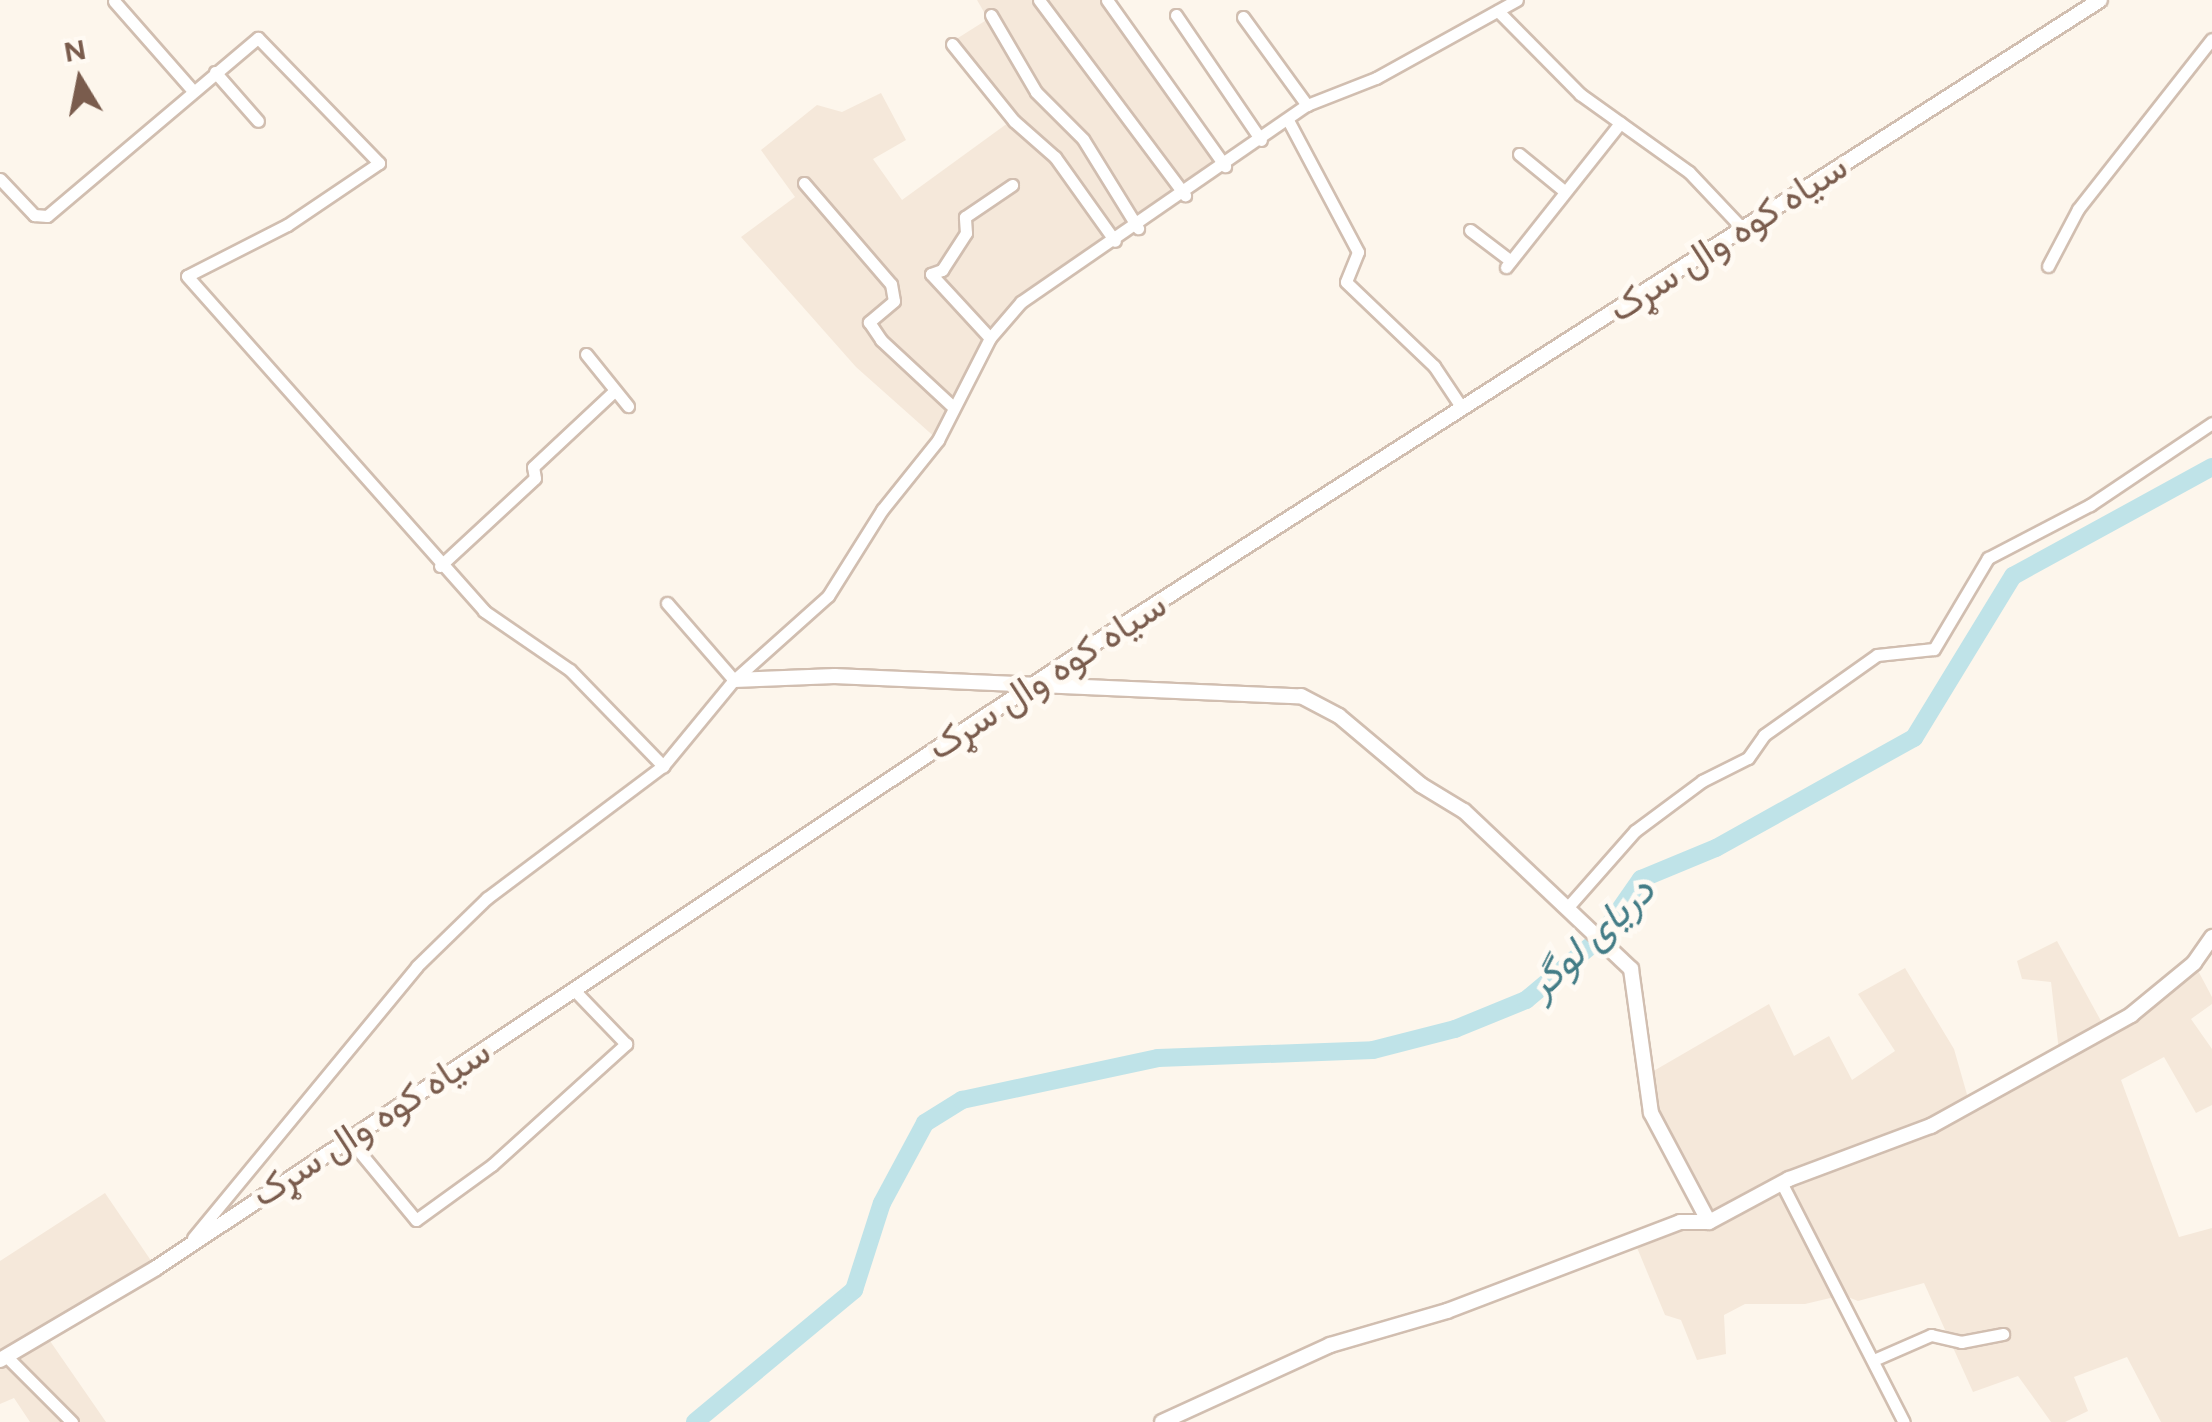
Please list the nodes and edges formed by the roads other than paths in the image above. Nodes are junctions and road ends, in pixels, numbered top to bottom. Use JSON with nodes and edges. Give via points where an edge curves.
{"nodes":[{"id":1,"x":1039,"y":0,"type":"edge"},
{"id":2,"x":1107,"y":0,"type":"edge"},
{"id":3,"x":1517,"y":0,"type":"edge"},
{"id":4,"x":2100,"y":0,"type":"edge"},
{"id":5,"x":114,"y":1,"type":"edge"},
{"id":6,"x":1498,"y":11,"type":"junction"},
{"id":7,"x":990,"y":14,"type":"dead end"},
{"id":8,"x":1176,"y":15,"type":"dead end"},
{"id":9,"x":1243,"y":17,"type":"dead end"},
{"id":10,"x":2212,"y":39,"type":"edge"},
{"id":11,"x":952,"y":44,"type":"dead end"},
{"id":12,"x":216,"y":72,"type":"junction"},
{"id":13,"x":193,"y":92,"type":"junction"},
{"id":14,"x":1307,"y":105,"type":"junction"},
{"id":15,"x":258,"y":121,"type":"dead end"},
{"id":16,"x":1289,"y":122,"type":"junction"},
{"id":17,"x":1620,"y":123,"type":"junction"},
{"id":18,"x":1261,"y":140,"type":"junction"},
{"id":19,"x":1519,"y":154,"type":"dead end"},
{"id":20,"x":1225,"y":166,"type":"junction"},
{"id":21,"x":0,"y":179,"type":"edge"},
{"id":22,"x":804,"y":183,"type":"dead end"},
{"id":23,"x":1012,"y":185,"type":"dead end"},
{"id":24,"x":1564,"y":192,"type":"junction"},
{"id":25,"x":1185,"y":195,"type":"junction"},
{"id":26,"x":1741,"y":227,"type":"junction"},
{"id":27,"x":1138,"y":228,"type":"junction"},
{"id":28,"x":1470,"y":230,"type":"dead end"},
{"id":29,"x":1115,"y":241,"type":"junction"},
{"id":30,"x":2048,"y":266,"type":"dead end"},
{"id":31,"x":990,"y":338,"type":"junction"},
{"id":32,"x":586,"y":354,"type":"dead end"},
{"id":33,"x":612,"y":392,"type":"junction"},
{"id":34,"x":952,"y":404,"type":"junction"},
{"id":35,"x":628,"y":406,"type":"dead end"},
{"id":36,"x":1462,"y":408,"type":"junction"},
{"id":37,"x":2212,"y":423,"type":"edge"},
{"id":38,"x":440,"y":566,"type":"junction"},
{"id":39,"x":667,"y":603,"type":"dead end"},
{"id":40,"x":734,"y":680,"type":"junction"},
{"id":41,"x":1034,"y":683,"type":"junction"},
{"id":42,"x":663,"y":766,"type":"junction"},
{"id":43,"x":1568,"y":908,"type":"junction"},
{"id":44,"x":2212,"y":937,"type":"edge"},
{"id":45,"x":574,"y":990,"type":"junction"},
{"id":46,"x":349,"y":1140,"type":"junction"},
{"id":47,"x":1782,"y":1184,"type":"junction"},
{"id":48,"x":1708,"y":1222,"type":"junction"},
{"id":49,"x":192,"y":1238,"type":"junction"},
{"id":50,"x":2003,"y":1334,"type":"dead end"},
{"id":51,"x":4,"y":1359,"type":"edge"},
{"id":52,"x":1876,"y":1359,"type":"junction"},
{"id":53,"x":72,"y":1422,"type":"edge"},
{"id":54,"x":1162,"y":1422,"type":"edge"},
{"id":55,"x":1904,"y":1422,"type":"edge"}],
"edges":[{"from":1,"to":25,"type":"street"},
{"from":2,"to":20,"type":"street"},
{"from":3,"to":6,"type":"street"},
{"from":4,"to":26,"type":"street","name":"سیاه کوه وال سړک"},
{"from":5,"to":13,"type":"street"},
{"from":6,"to":14,"type":"street","via":[[1376,78]]},
{"from":6,"to":17,"type":"street","via":[[1580,94]]},
{"from":7,"to":27,"type":"street","via":[[1036,92],[1082,139]]},
{"from":8,"to":18,"type":"street"},
{"from":9,"to":14,"type":"street"},
{"from":10,"to":30,"type":"street","via":[[2078,209]]},
{"from":11,"to":29,"type":"street","via":[[1014,121],[1056,157]]},
{"from":12,"to":13,"type":"street"},
{"from":12,"to":15,"type":"street"},
{"from":12,"to":38,"type":"street","via":[[258,38],[379,164],[359,171],[287,225],[187,276]]},
{"from":13,"to":21,"type":"street","via":[[47,216],[34,215]]},
{"from":14,"to":16,"type":"street"},
{"from":16,"to":18,"type":"street"},
{"from":16,"to":36,"type":"street","via":[[1358,252],[1346,282],[1434,366]]},
{"from":17,"to":24,"type":"street"},
{"from":17,"to":26,"type":"street","via":[[1690,172]]},
{"from":18,"to":20,"type":"street"},
{"from":19,"to":24,"type":"street"},
{"from":20,"to":25,"type":"street"},
{"from":22,"to":34,"type":"street","via":[[891,284],[894,301],[869,322],[881,340]]},
{"from":23,"to":31,"type":"street","via":[[965,218],[966,233],[942,270],[931,274]]},
{"from":24,"to":28,"type":"street","via":[[1508,264]]},
{"from":25,"to":27,"type":"street"},
{"from":26,"to":36,"type":"street","name":"سیاه کوه وال سړک"},
{"from":27,"to":29,"type":"street"},
{"from":29,"to":31,"type":"street","via":[[1020,302]]},
{"from":31,"to":34,"type":"street"},
{"from":32,"to":33,"type":"street"},
{"from":33,"to":35,"type":"street"},
{"from":33,"to":38,"type":"street","via":[[533,467],[535,478]]},
{"from":34,"to":40,"type":"street","via":[[938,440],[882,510],[828,596]]},
{"from":36,"to":41,"type":"street","name":"سیاه کوه وال سړک"},
{"from":37,"to":43,"type":"street","via":[[2090,505],[1988,558],[1934,649],[1877,655],[1764,736],[1748,758],[1702,780],[1635,830]]},
{"from":38,"to":42,"type":"street","via":[[484,611],[570,670]]},
{"from":39,"to":40,"type":"street"},
{"from":40,"to":41,"type":"street","via":[[835,676]]},
{"from":40,"to":42,"type":"street"},
{"from":41,"to":43,"type":"street","via":[[1301,696],[1339,716],[1464,811]]},
{"from":41,"to":45,"type":"street","name":"سیاه کوه وال سړک"},
{"from":42,"to":49,"type":"street","via":[[488,898],[417,966]]},
{"from":43,"to":48,"type":"street","via":[[1621,956],[1638,987],[1651,1112]]},
{"from":44,"to":47,"type":"street","via":[[2194,963],[2131,1016],[2010,1086],[1932,1126]]},
{"from":45,"to":46,"type":"street","name":"سیاه کوه وال سړک"},
{"from":45,"to":46,"type":"street","via":[[626,1044],[492,1165],[416,1220]]},
{"from":46,"to":49,"type":"street","name":"سیاه کوه وال سړک"},
{"from":47,"to":48,"type":"street"},
{"from":47,"to":52,"type":"street"},
{"from":48,"to":54,"type":"street","via":[[1680,1222],[1447,1312],[1330,1345]]},
{"from":49,"to":51,"type":"street","name":"سیاه کوه وال سړک","via":[[156,1268]]},
{"from":50,"to":52,"type":"street","via":[[1961,1342],[1931,1335]]},
{"from":51,"to":53,"type":"street"},
{"from":52,"to":55,"type":"street"}]}
